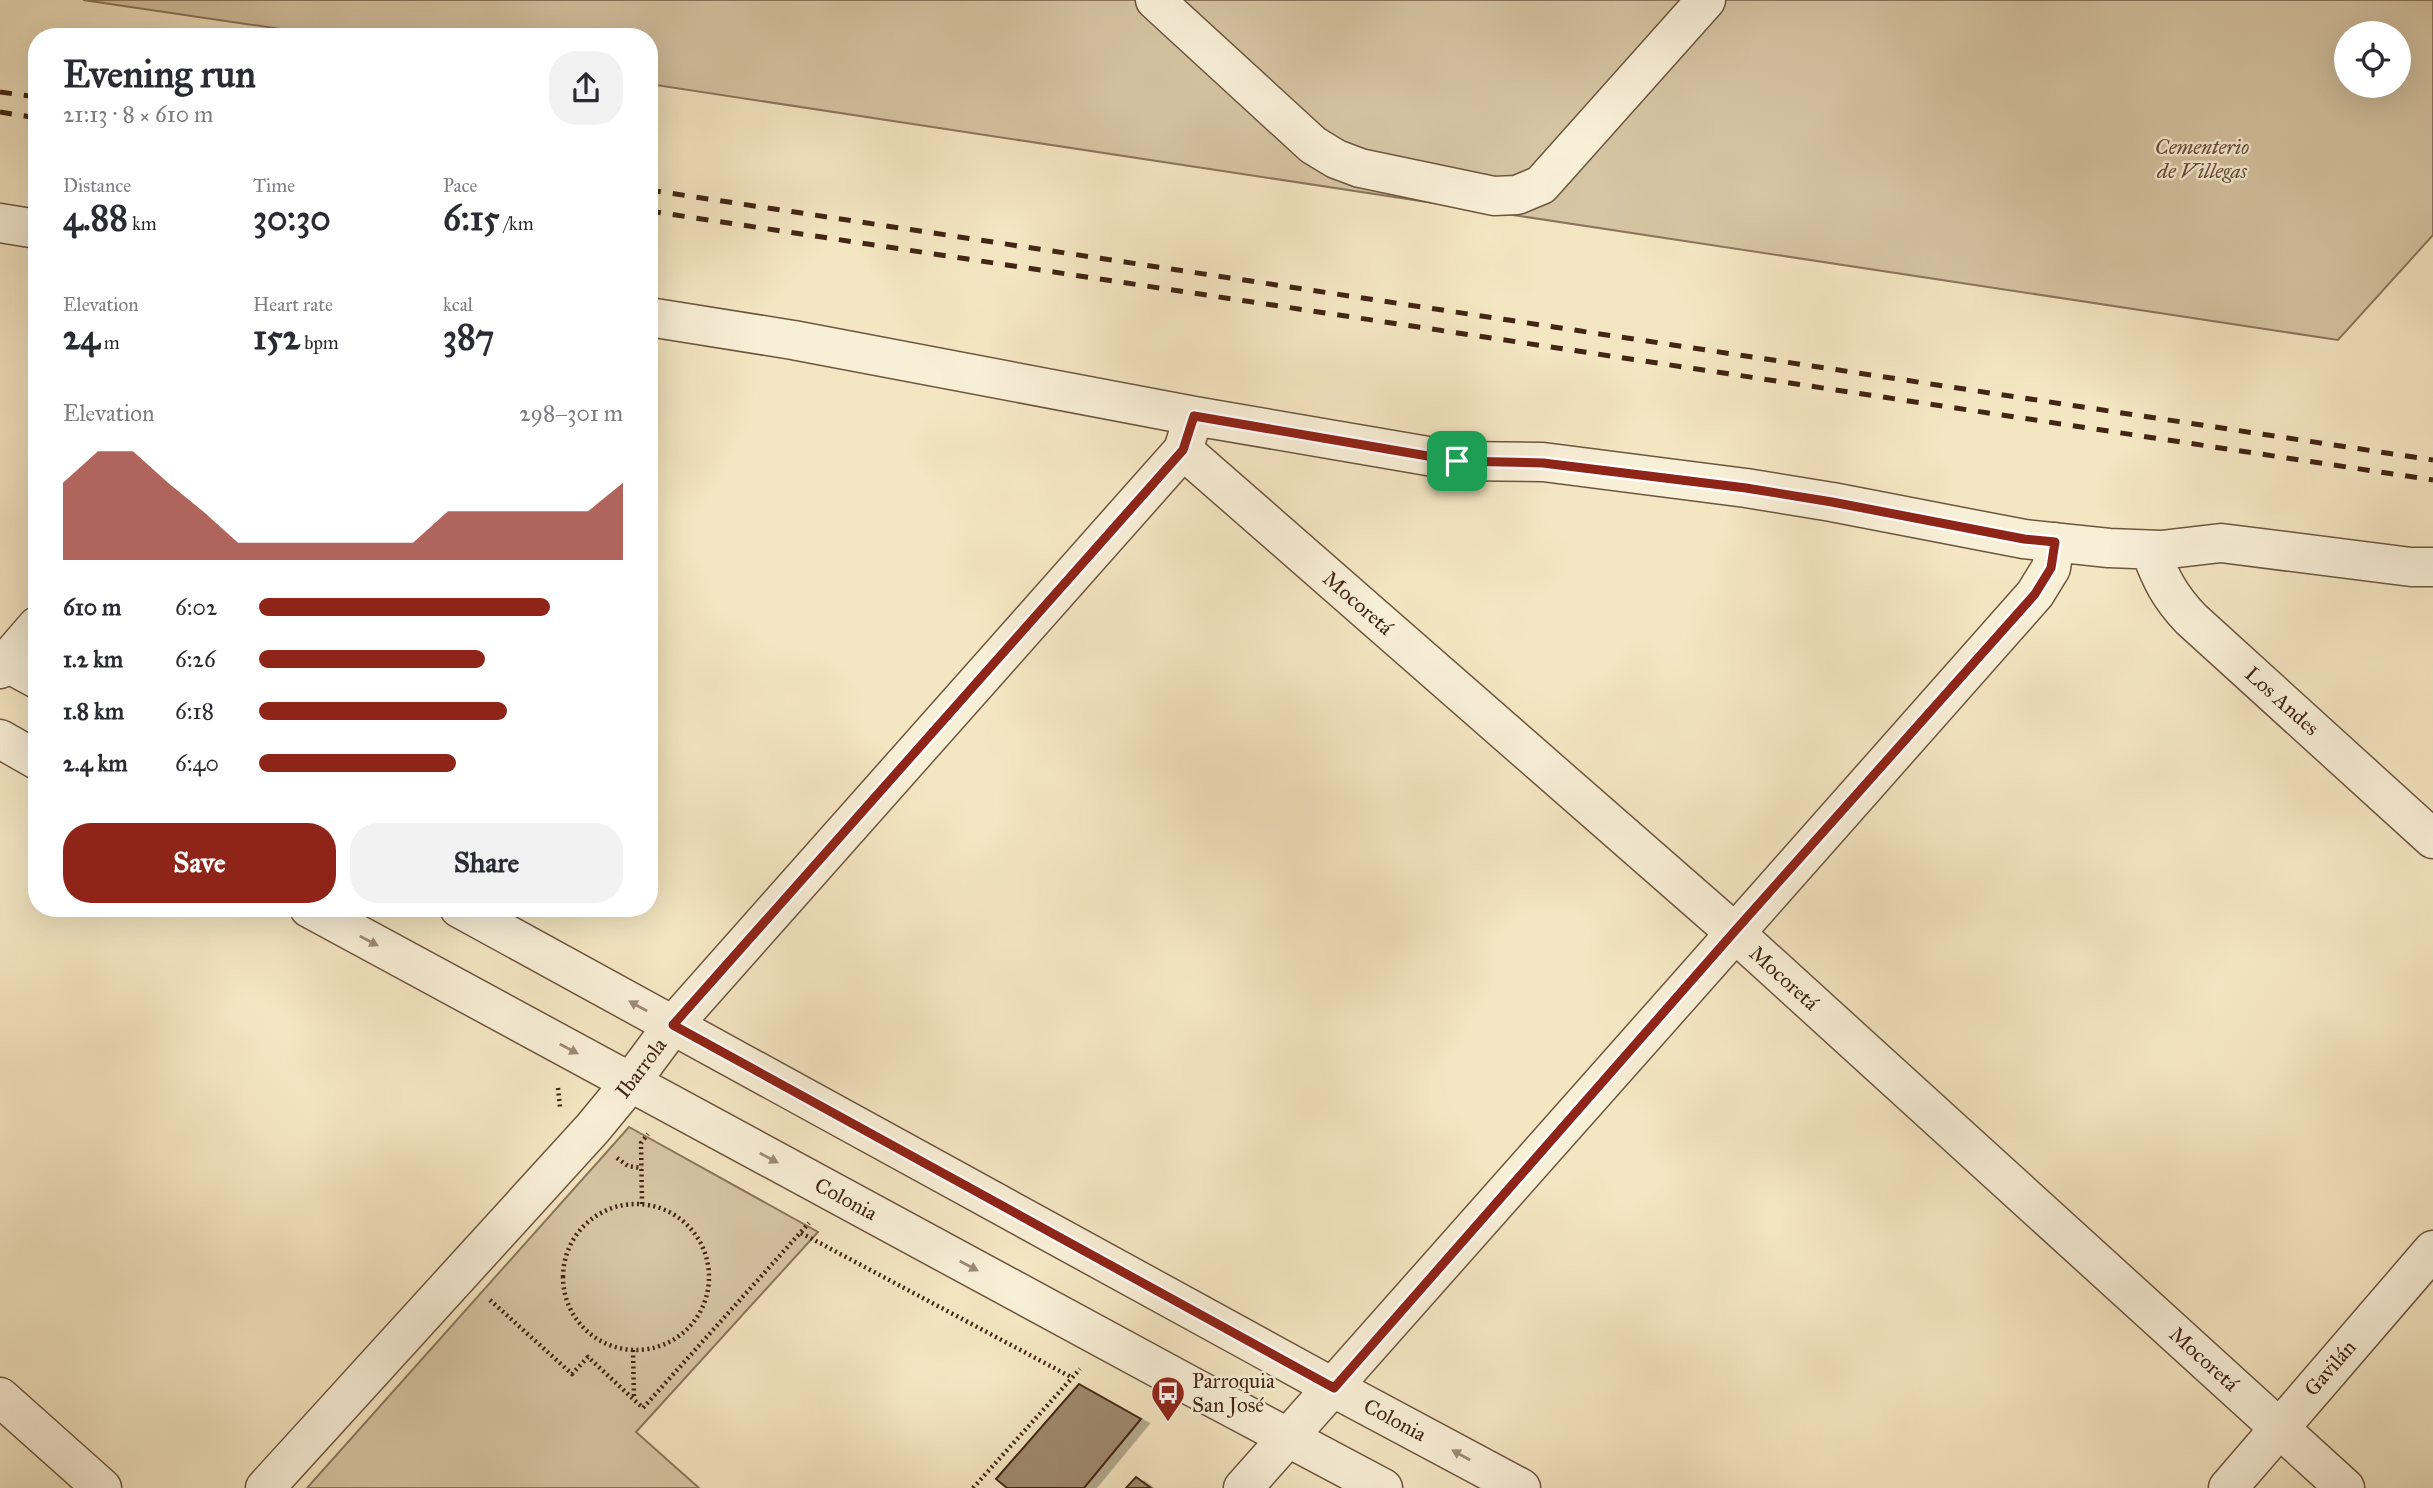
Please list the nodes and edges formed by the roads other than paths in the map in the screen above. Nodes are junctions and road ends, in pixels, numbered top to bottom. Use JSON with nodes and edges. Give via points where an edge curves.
{"nodes":[{"id":1,"x":1155,"y":0,"type":"edge"},
{"id":2,"x":1706,"y":0,"type":"edge"},
{"id":3,"x":0,"y":223,"type":"edge"},
{"id":4,"x":28,"y":228,"type":"edge"},
{"id":5,"x":658,"y":318,"type":"edge"},
{"id":6,"x":1188,"y":433,"type":"junction"},
{"id":7,"x":2055,"y":542,"type":"junction"},
{"id":8,"x":2150,"y":550,"type":"junction"},
{"id":9,"x":2433,"y":567,"type":"edge"},
{"id":10,"x":28,"y":640,"type":"edge"},
{"id":11,"x":11,"y":667,"type":"edge"},
{"id":12,"x":0,"y":739,"type":"edge"},
{"id":13,"x":28,"y":755,"type":"edge"},
{"id":14,"x":2433,"y":838,"type":"edge"},
{"id":15,"x":326,"y":917,"type":"edge"},
{"id":16,"x":475,"y":917,"type":"edge"},
{"id":17,"x":1734,"y":932,"type":"junction"},
{"id":18,"x":673,"y":1025,"type":"junction"},
{"id":19,"x":630,"y":1083,"type":"junction"},
{"id":20,"x":2433,"y":1250,"type":"edge"},
{"id":21,"x":1334,"y":1388,"type":"junction"},
{"id":22,"x":0,"y":1397,"type":"edge"},
{"id":23,"x":2278,"y":1427,"type":"junction"},
{"id":24,"x":1289,"y":1437,"type":"junction"},
{"id":25,"x":102,"y":1488,"type":"edge"},
{"id":26,"x":265,"y":1488,"type":"edge"},
{"id":27,"x":1243,"y":1488,"type":"edge"},
{"id":28,"x":1383,"y":1488,"type":"edge"},
{"id":29,"x":1521,"y":1488,"type":"edge"},
{"id":30,"x":2228,"y":1488,"type":"edge"},
{"id":31,"x":2345,"y":1488,"type":"edge"}],
"edges":[{"from":1,"to":2,"type":"street","via":[[1313,145],[1336,159],[1494,196],[1517,195],[1541,186]]},
{"from":3,"to":4,"type":"street"},
{"from":5,"to":6,"type":"street","via":[[793,340]]},
{"from":6,"to":7,"type":"street","via":[[1457,461],[1543,463],[1746,488]]},
{"from":6,"to":17,"type":"street","name":"Mocoretá"},
{"from":6,"to":18,"type":"street","name":"Ibarrola"},
{"from":7,"to":8,"type":"street"},
{"from":7,"to":17,"type":"street","via":[[2051,568],[2035,594]]},
{"from":8,"to":9,"type":"street","via":[[2221,542]]},
{"from":8,"to":14,"type":"street","name":"Los Andes","via":[[2172,599],[2191,619]]},
{"from":10,"to":11,"type":"street"},
{"from":12,"to":13,"type":"street"},
{"from":15,"to":19,"type":"street","name":"Colonia","one_way":true},
{"from":18,"to":16,"type":"street","name":"Colonia","one_way":true},
{"from":17,"to":21,"type":"street"},
{"from":17,"to":23,"type":"street","name":"Mocoretá"},
{"from":18,"to":19,"type":"street","name":"Ibarrola"},
{"from":18,"to":21,"type":"street","name":"Colonia"},
{"from":19,"to":24,"type":"street","name":"Colonia","one_way":true},
{"from":19,"to":26,"type":"street","name":"Ibarrola"},
{"from":20,"to":23,"type":"street","name":"Gavilán"},
{"from":21,"to":24,"type":"street"},
{"from":29,"to":21,"type":"street","name":"Colonia","one_way":true},
{"from":22,"to":25,"type":"street"},
{"from":23,"to":30,"type":"street","name":"Gavilán"},
{"from":23,"to":31,"type":"street","name":"Mocoretá"},
{"from":24,"to":27,"type":"street"},
{"from":24,"to":28,"type":"street","name":"Colonia"}]}
